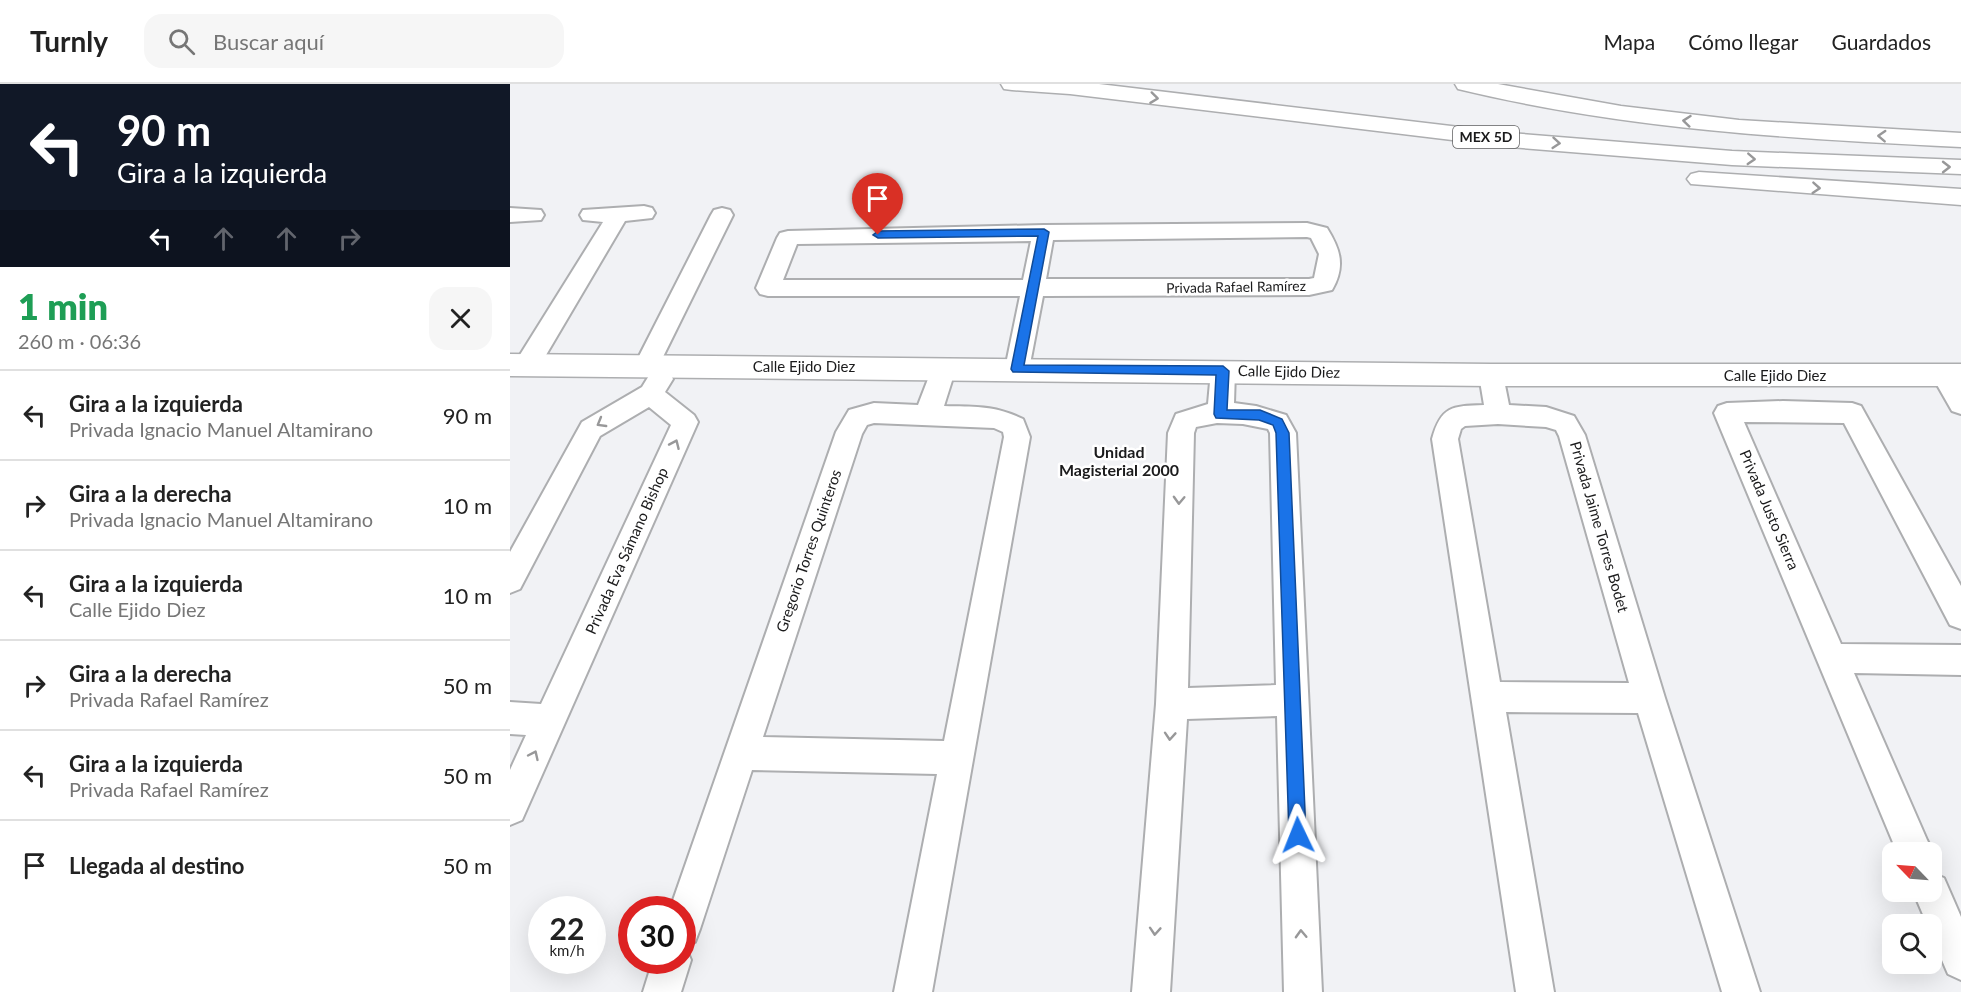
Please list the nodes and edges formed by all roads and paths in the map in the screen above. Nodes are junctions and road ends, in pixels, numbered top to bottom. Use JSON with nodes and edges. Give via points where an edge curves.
{"nodes":[{"id":1,"x":1012,"y":84,"type":"edge"},
{"id":2,"x":1466,"y":84,"type":"edge"},
{"id":3,"x":1280,"y":113,"type":"junction"},
{"id":4,"x":1961,"y":140,"type":"edge"},
{"id":5,"x":1961,"y":167,"type":"edge"},
{"id":6,"x":1961,"y":197,"type":"edge"},
{"id":7,"x":644,"y":213,"type":"dead end"},
{"id":8,"x":618,"y":214,"type":"junction"},
{"id":9,"x":510,"y":215,"type":"edge"},
{"id":10,"x":533,"y":215,"type":"dead end"},
{"id":11,"x":591,"y":215,"type":"dead end"},
{"id":12,"x":722,"y":215,"type":"dead end"},
{"id":13,"x":1044,"y":232,"type":"junction"},
{"id":14,"x":1034,"y":289,"type":"junction"},
{"id":15,"x":518,"y":365,"type":"edge"},
{"id":16,"x":944,"y":368,"type":"junction"},
{"id":17,"x":1017,"y":369,"type":"junction"},
{"id":18,"x":1223,"y":371,"type":"junction"},
{"id":19,"x":654,"y":375,"type":"junction"},
{"id":20,"x":1491,"y":375,"type":"junction"},
{"id":21,"x":1767,"y":376,"type":"junction"},
{"id":22,"x":1952,"y":376,"type":"edge"},
{"id":23,"x":1961,"y":404,"type":"edge"},
{"id":24,"x":1783,"y":411,"type":"junction"},
{"id":25,"x":928,"y":414,"type":"junction"},
{"id":26,"x":1220,"y":414,"type":"junction"},
{"id":27,"x":1498,"y":414,"type":"junction"},
{"id":28,"x":510,"y":580,"type":"edge"},
{"id":29,"x":1961,"y":615,"type":"edge"},
{"id":30,"x":1833,"y":658,"type":"junction"},
{"id":31,"x":1961,"y":660,"type":"edge"},
{"id":32,"x":1489,"y":697,"type":"junction"},
{"id":33,"x":1649,"y":698,"type":"junction"},
{"id":34,"x":1293,"y":700,"type":"junction"},
{"id":35,"x":1172,"y":704,"type":"junction"},
{"id":36,"x":510,"y":718,"type":"edge"},
{"id":37,"x":550,"y":720,"type":"junction"},
{"id":38,"x":740,"y":753,"type":"junction"},
{"id":39,"x":956,"y":758,"type":"junction"},
{"id":40,"x":510,"y":808,"type":"edge"},
{"id":41,"x":1911,"y":842,"type":"edge"},
{"id":42,"x":693,"y":896,"type":"edge"},
{"id":43,"x":1936,"y":902,"type":"edge"},
{"id":44,"x":1961,"y":961,"type":"edge"},
{"id":45,"x":668,"y":974,"type":"edge"},
{"id":46,"x":662,"y":992,"type":"edge"},
{"id":47,"x":912,"y":992,"type":"edge"},
{"id":48,"x":1151,"y":992,"type":"edge"},
{"id":49,"x":1303,"y":992,"type":"edge"},
{"id":50,"x":1536,"y":992,"type":"edge"},
{"id":51,"x":1741,"y":992,"type":"edge"}],
"edges":[{"from":1,"to":3,"type":"main road","number":"MEX 5D","one_way":true,"via":[[1070,87]]},
{"from":4,"to":2,"type":"main road","one_way":true,"via":[[1778,130],[1657,117],[1539,100]]},
{"from":3,"to":5,"type":"main road","number":"MEX 5D","one_way":true,"via":[[1510,140],[1732,158]]},
{"from":3,"to":6,"type":"main road","one_way":true,"via":[[1512,154],[1668,176]]},
{"from":7,"to":8,"type":"street"},
{"from":8,"to":11,"type":"street"},
{"from":8,"to":15,"type":"street"},
{"from":9,"to":10,"type":"street"},
{"from":12,"to":19,"type":"street"},
{"from":13,"to":14,"type":"street"},
{"from":13,"to":14,"type":"street","name":"Privada Rafael Ramírez","via":[[788,238],[768,288]]},
{"from":13,"to":14,"type":"street","name":"Privada Rafael Ramírez","via":[[1307,230],[1319,233],[1330,254],[1324,284],[1309,287]]},
{"from":14,"to":17,"type":"street"},
{"from":15,"to":19,"type":"main road","name":"Calle Ejido Diez"},
{"from":16,"to":17,"type":"main road","name":"Calle Ejido Diez"},
{"from":16,"to":19,"type":"main road","name":"Calle Ejido Diez"},
{"from":16,"to":25,"type":"street"},
{"from":17,"to":18,"type":"main road","name":"Calle Ejido Diez"},
{"from":18,"to":20,"type":"main road","name":"Calle Ejido Diez"},
{"from":18,"to":26,"type":"street"},
{"from":19,"to":28,"type":"street","one_way":true,"via":[[591,429]]},
{"from":37,"to":19,"type":"street","name":"Privada Eva Sámano Bishop","one_way":true,"via":[[685,422]]},
{"from":20,"to":21,"type":"main road","name":"Calle Ejido Diez"},
{"from":20,"to":27,"type":"street"},
{"from":21,"to":22,"type":"main road","name":"Calle Ejido Diez"},
{"from":21,"to":24,"type":"street"},
{"from":22,"to":23,"type":"street"},
{"from":24,"to":29,"type":"street","name":"Privada Justo Sierra","via":[[1852,413]]},
{"from":24,"to":30,"type":"street","name":"Privada Justo Sierra","via":[[1727,413]]},
{"from":25,"to":38,"type":"street","name":"Gregorio Torres Quinteros","via":[[866,415],[858,417],[849,432]]},
{"from":25,"to":39,"type":"street","name":"Gregorio Torres Quinteros","via":[[998,418],[1014,426],[1017,437]]},
{"from":26,"to":34,"type":"street","via":[[1260,415],[1277,422],[1283,433]]},
{"from":26,"to":35,"type":"street","one_way":true,"via":[[1196,415],[1185,420],[1181,433]]},
{"from":27,"to":32,"type":"street","name":"Privada Jaime Torres Bodet","via":[[1459,416],[1449,424],[1445,439]]},
{"from":27,"to":33,"type":"street","name":"Privada Jaime Torres Bodet","via":[[1546,417],[1565,423],[1572,435]]},
{"from":30,"to":31,"type":"street"},
{"from":30,"to":41,"type":"street","name":"Privada Justo Sierra"},
{"from":32,"to":33,"type":"street"},
{"from":32,"to":50,"type":"street","name":"Privada Jaime Torres Bodet"},
{"from":33,"to":51,"type":"street","name":"Privada Jaime Torres Bodet"},
{"from":34,"to":35,"type":"street"},
{"from":49,"to":34,"type":"street","one_way":true},
{"from":35,"to":48,"type":"street","one_way":true},
{"from":36,"to":37,"type":"street"},
{"from":40,"to":37,"type":"street","name":"Privada Eva Sámano Bishop","one_way":true},
{"from":38,"to":39,"type":"street"},
{"from":38,"to":42,"type":"street","name":"Gregorio Torres Quinteros"},
{"from":39,"to":47,"type":"street","name":"Gregorio Torres Quinteros"},
{"from":43,"to":44,"type":"street"},
{"from":45,"to":46,"type":"street"}]}
